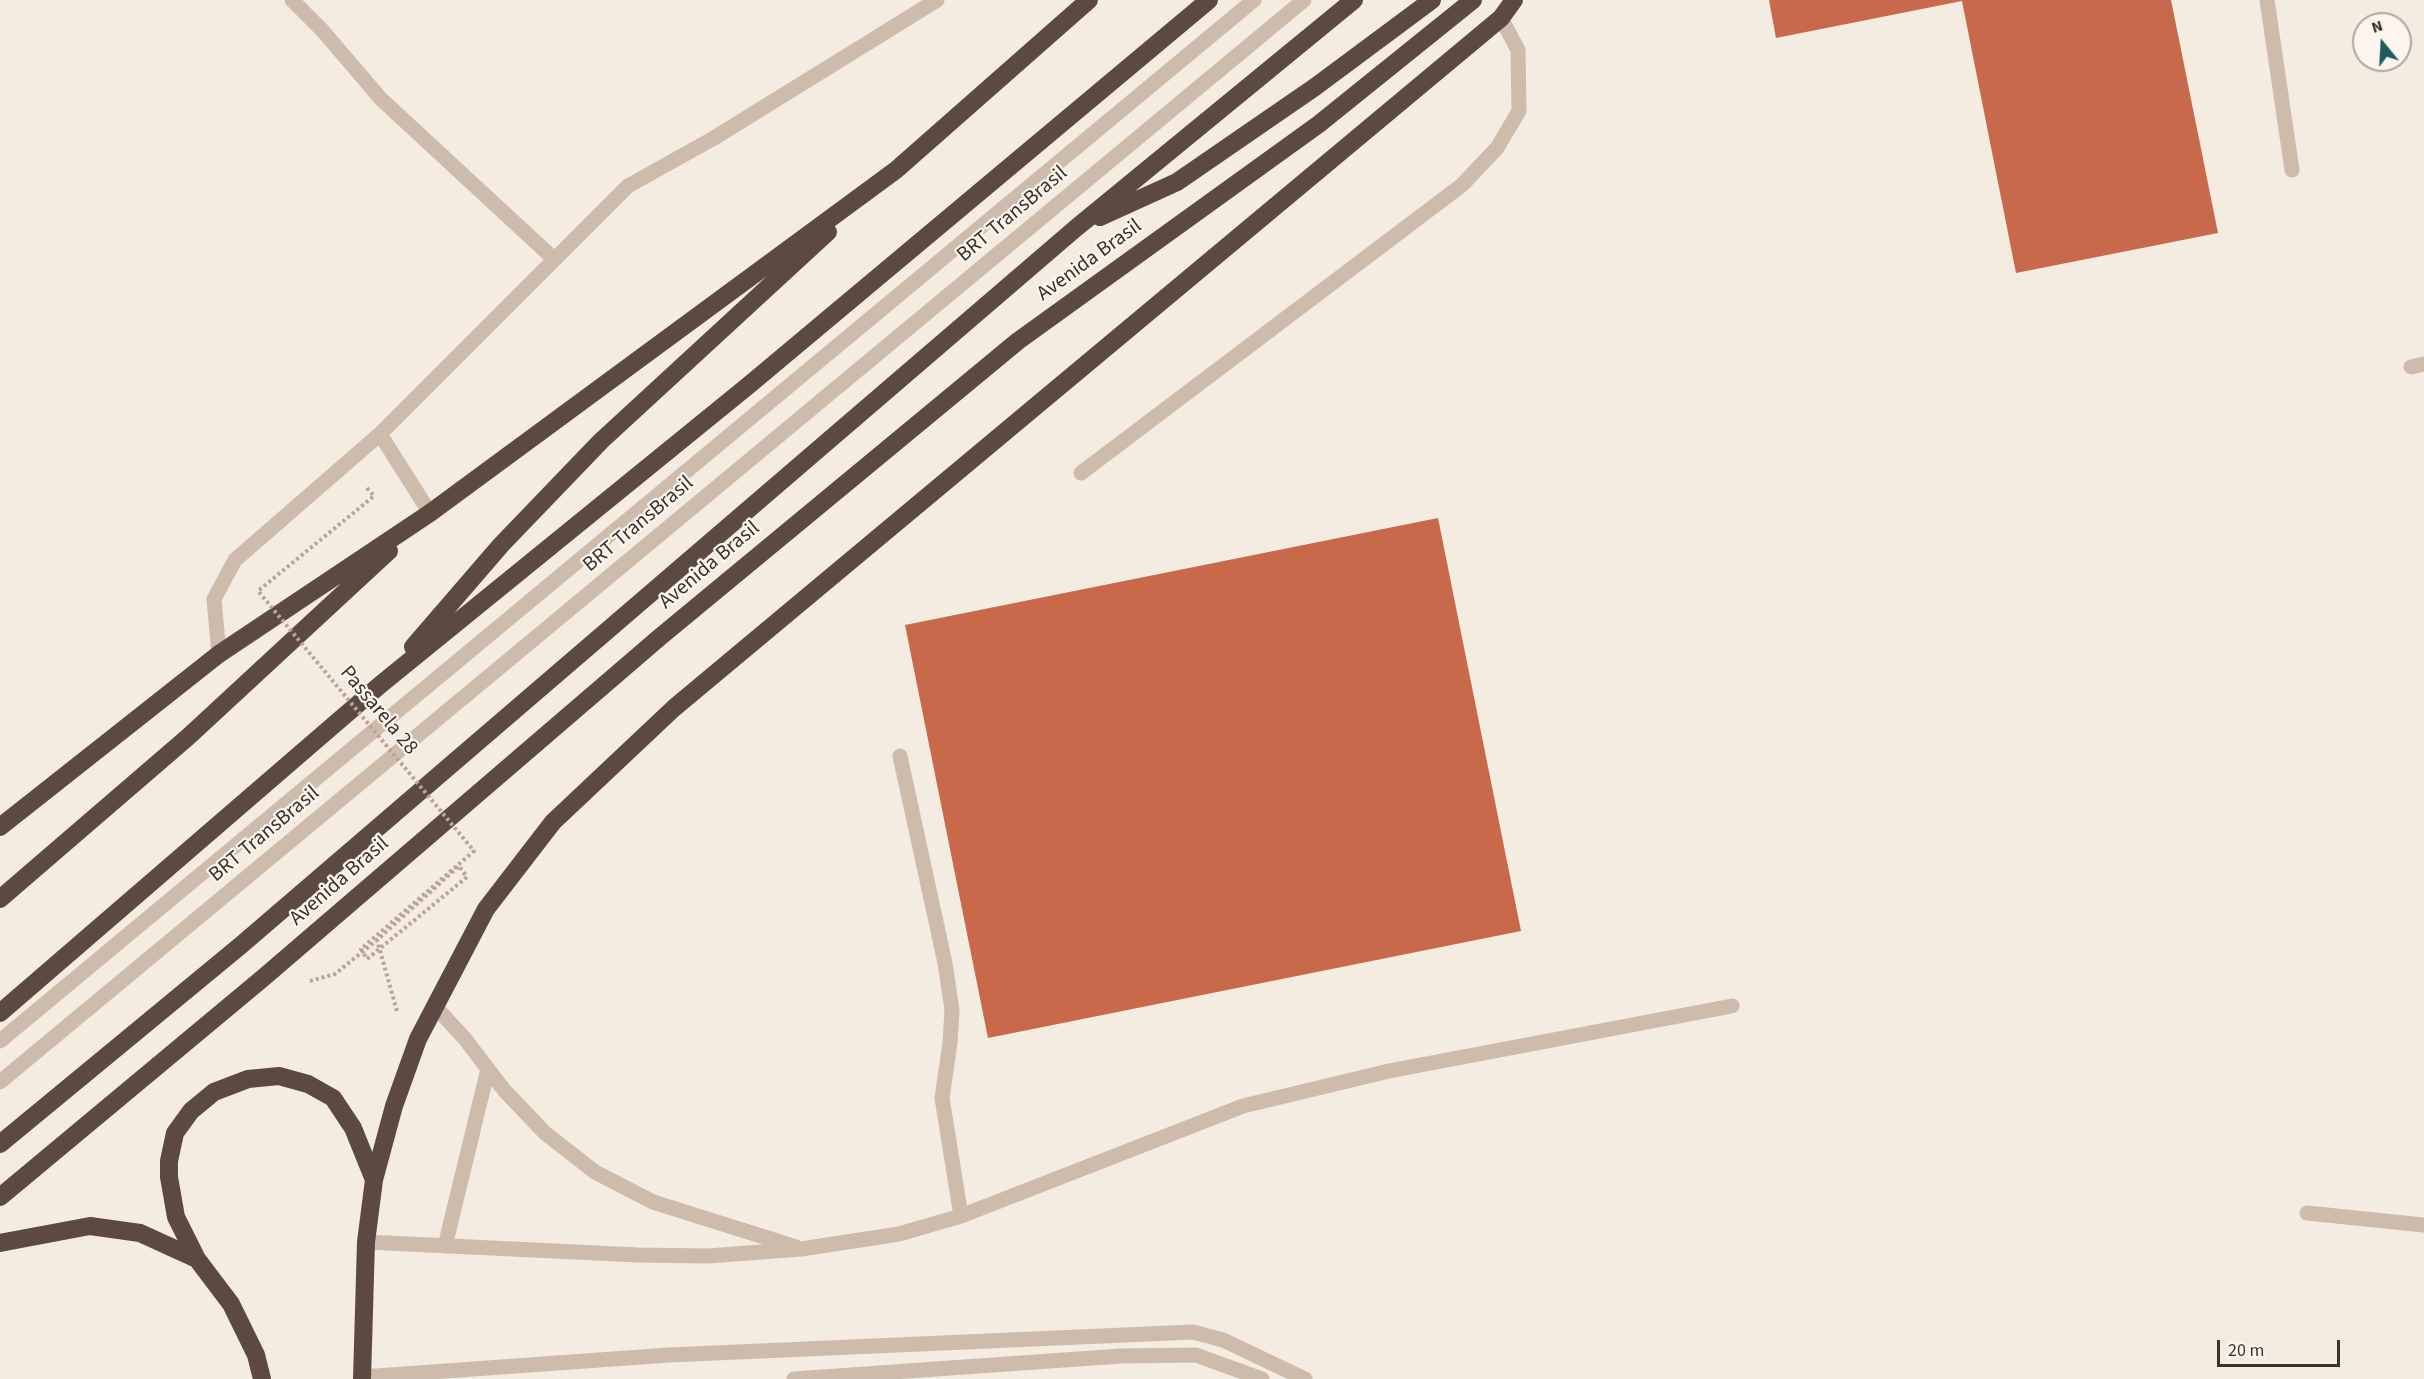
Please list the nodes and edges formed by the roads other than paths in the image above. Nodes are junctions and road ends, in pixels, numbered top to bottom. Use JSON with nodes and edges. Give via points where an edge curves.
{"nodes":[{"id":1,"x":292,"y":0,"type":"edge"},
{"id":2,"x":937,"y":0,"type":"edge"},
{"id":3,"x":1089,"y":0,"type":"edge"},
{"id":4,"x":1209,"y":0,"type":"edge"},
{"id":5,"x":1254,"y":0,"type":"edge"},
{"id":6,"x":1304,"y":0,"type":"edge"},
{"id":7,"x":1354,"y":0,"type":"edge"},
{"id":8,"x":1432,"y":0,"type":"edge"},
{"id":9,"x":1473,"y":0,"type":"edge"},
{"id":10,"x":1514,"y":0,"type":"edge"},
{"id":11,"x":2267,"y":0,"type":"edge"},
{"id":12,"x":1501,"y":18,"type":"junction"},
{"id":13,"x":896,"y":170,"type":"junction"},
{"id":14,"x":2292,"y":170,"type":"dead end"},
{"id":15,"x":1076,"y":228,"type":"junction"},
{"id":16,"x":554,"y":258,"type":"junction"},
{"id":17,"x":380,"y":434,"type":"junction"},
{"id":18,"x":1081,"y":473,"type":"dead end"},
{"id":19,"x":430,"y":513,"type":"junction"},
{"id":20,"x":219,"y":654,"type":"junction"},
{"id":21,"x":380,"y":685,"type":"junction"},
{"id":22,"x":900,"y":756,"type":"dead end"},
{"id":23,"x":0,"y":827,"type":"edge"},
{"id":24,"x":0,"y":898,"type":"edge"},
{"id":25,"x":434,"y":1005,"type":"junction"},
{"id":26,"x":1732,"y":1006,"type":"dead end"},
{"id":27,"x":0,"y":1013,"type":"edge"},
{"id":28,"x":0,"y":1041,"type":"edge"},
{"id":29,"x":488,"y":1069,"type":"junction"},
{"id":30,"x":0,"y":1082,"type":"edge"},
{"id":31,"x":0,"y":1144,"type":"edge"},
{"id":32,"x":374,"y":1180,"type":"junction"},
{"id":33,"x":0,"y":1197,"type":"edge"},
{"id":34,"x":2307,"y":1213,"type":"dead end"},
{"id":35,"x":961,"y":1216,"type":"junction"},
{"id":36,"x":2424,"y":1225,"type":"edge"},
{"id":37,"x":366,"y":1242,"type":"junction"},
{"id":38,"x":0,"y":1244,"type":"edge"},
{"id":39,"x":445,"y":1246,"type":"junction"},
{"id":40,"x":801,"y":1249,"type":"junction"},
{"id":41,"x":197,"y":1259,"type":"junction"},
{"id":42,"x":362,"y":1378,"type":"edge"},
{"id":43,"x":262,"y":1379,"type":"edge"},
{"id":44,"x":794,"y":1379,"type":"edge"},
{"id":45,"x":1262,"y":1379,"type":"edge"},
{"id":46,"x":1305,"y":1379,"type":"edge"}],
"edges":[{"from":1,"to":16,"type":"street","via":[[381,99]]},
{"from":2,"to":16,"type":"street","via":[[714,138],[628,186]]},
{"from":3,"to":13,"type":"highway"},
{"from":4,"to":21,"type":"highway","via":[[749,385]]},
{"from":5,"to":28,"type":"street","name":"BRT TransBrasil"},
{"from":6,"to":30,"type":"street","name":"BRT TransBrasil"},
{"from":7,"to":15,"type":"highway","name":"Avenida Brasil"},
{"from":8,"to":15,"type":"highway","via":[[1177,182]]},
{"from":9,"to":33,"type":"highway","name":"Avenida Brasil","via":[[1319,124],[1018,341],[660,637],[263,978]]},
{"from":10,"to":12,"type":"highway"},
{"from":11,"to":14,"type":"street"},
{"from":12,"to":18,"type":"street","via":[[1518,50],[1519,111],[1497,148],[1462,184]]},
{"from":12,"to":25,"type":"highway","via":[[674,708],[553,822],[486,909]]},
{"from":13,"to":19,"type":"highway"},
{"from":13,"to":21,"type":"highway","via":[[601,441],[501,545]]},
{"from":15,"to":31,"type":"highway","name":"Avenida Brasil","via":[[240,946]]},
{"from":16,"to":17,"type":"street"},
{"from":17,"to":19,"type":"street"},
{"from":17,"to":20,"type":"street","via":[[235,560],[214,599]]},
{"from":19,"to":20,"type":"highway"},
{"from":19,"to":24,"type":"highway","via":[[188,737]]},
{"from":20,"to":23,"type":"highway"},
{"from":21,"to":27,"type":"highway"},
{"from":22,"to":35,"type":"street","via":[[952,1010],[942,1098]]},
{"from":25,"to":29,"type":"street"},
{"from":25,"to":32,"type":"highway","via":[[393,1106]]},
{"from":26,"to":35,"type":"street","via":[[1389,1071],[1243,1106]]},
{"from":29,"to":39,"type":"street"},
{"from":29,"to":40,"type":"street","via":[[545,1133],[595,1172],[653,1202]]},
{"from":32,"to":37,"type":"highway"},
{"from":32,"to":41,"type":"highway","via":[[353,1128],[333,1098],[308,1084],[279,1076],[248,1078],[214,1092],[191,1111],[175,1133],[169,1161],[176,1217]]},
{"from":34,"to":36,"type":"street"},
{"from":35,"to":40,"type":"street","via":[[899,1234]]},
{"from":37,"to":39,"type":"street"},
{"from":37,"to":42,"type":"highway"},
{"from":38,"to":41,"type":"highway","via":[[90,1226],[140,1233]]},
{"from":39,"to":40,"type":"street","via":[[708,1256]]},
{"from":41,"to":43,"type":"highway","via":[[231,1304],[256,1355]]},
{"from":42,"to":46,"type":"street","via":[[669,1355],[1194,1332],[1223,1340]]},
{"from":44,"to":45,"type":"street","via":[[1185,1355],[1196,1355]]}]}
